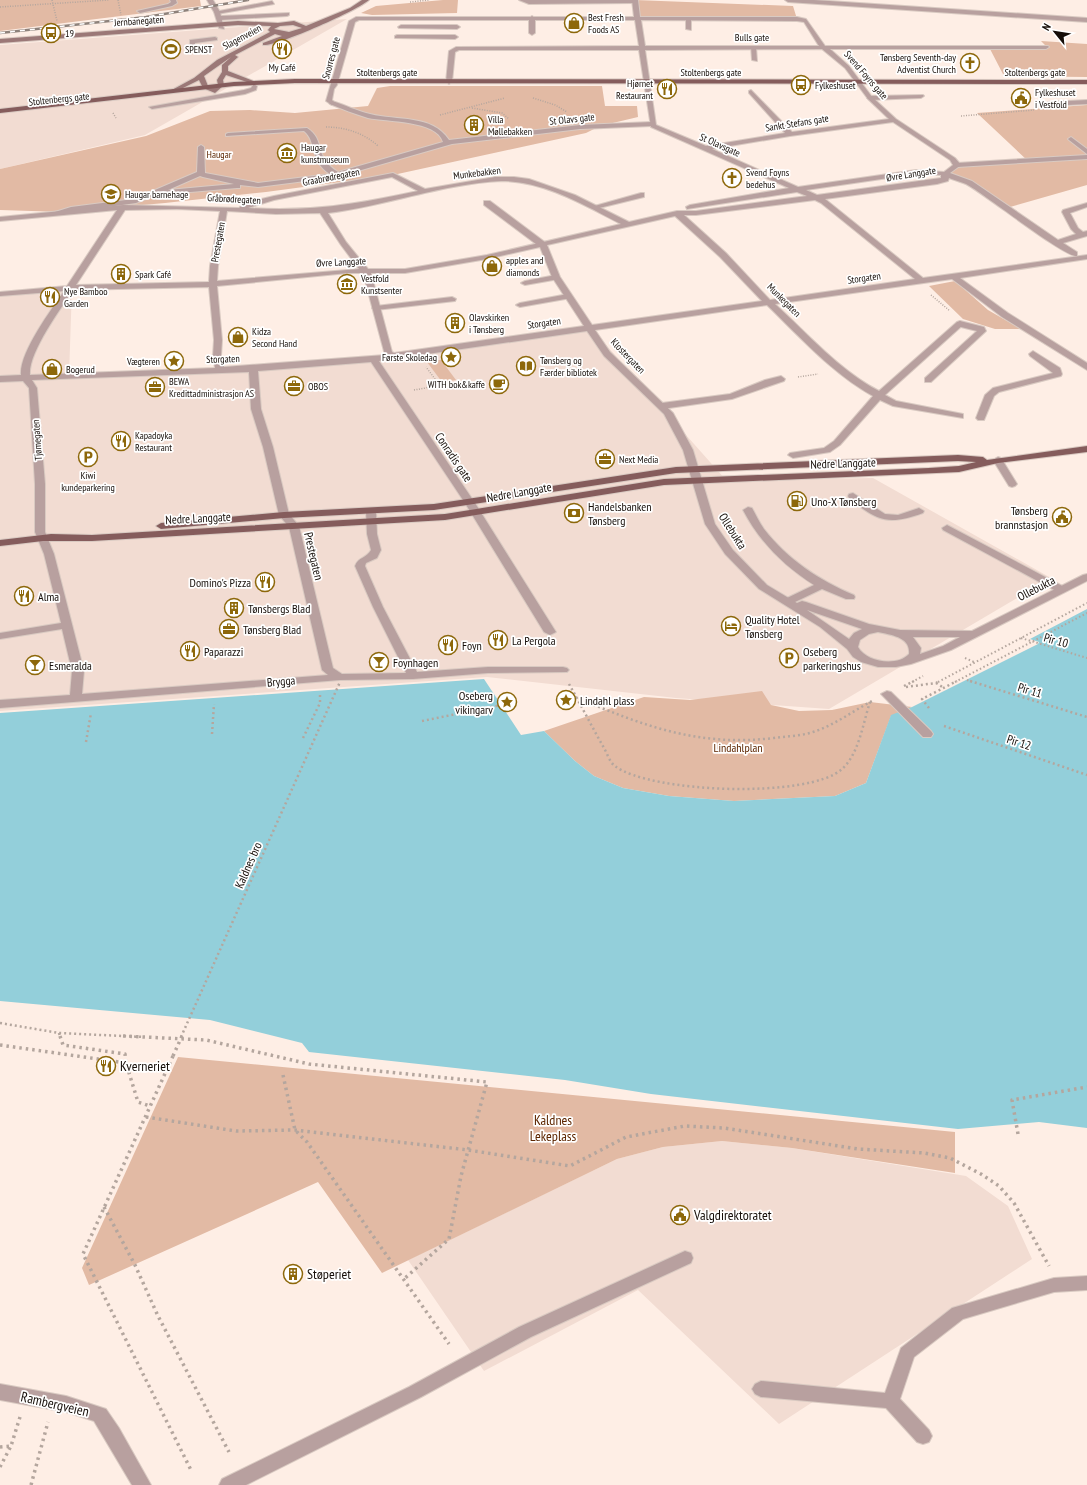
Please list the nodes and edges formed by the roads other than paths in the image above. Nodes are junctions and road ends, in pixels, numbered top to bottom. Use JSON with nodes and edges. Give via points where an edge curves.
{"nodes":[{"id":1,"x":173,"y":0,"type":"edge"},
{"id":2,"x":366,"y":0,"type":"edge"},
{"id":3,"x":522,"y":0,"type":"edge"},
{"id":4,"x":635,"y":0,"type":"edge"},
{"id":5,"x":790,"y":0,"type":"edge"},
{"id":6,"x":272,"y":4,"type":"dead end"},
{"id":7,"x":214,"y":6,"type":"edge"},
{"id":8,"x":140,"y":11,"type":"dead end"},
{"id":9,"x":287,"y":14,"type":"dead end"},
{"id":10,"x":342,"y":14,"type":"junction"},
{"id":11,"x":459,"y":18,"type":"junction"},
{"id":12,"x":532,"y":18,"type":"junction"},
{"id":13,"x":636,"y":18,"type":"junction"},
{"id":14,"x":688,"y":18,"type":"junction"},
{"id":15,"x":1087,"y":20,"type":"edge"},
{"id":16,"x":221,"y":24,"type":"junction"},
{"id":17,"x":294,"y":24,"type":"junction"},
{"id":18,"x":278,"y":25,"type":"junction"},
{"id":19,"x":401,"y":27,"type":"dead end"},
{"id":20,"x":457,"y":27,"type":"junction"},
{"id":21,"x":306,"y":28,"type":"junction"},
{"id":22,"x":689,"y":29,"type":"dead end"},
{"id":23,"x":272,"y":31,"type":"junction"},
{"id":24,"x":532,"y":33,"type":"dead end"},
{"id":25,"x":292,"y":34,"type":"junction"},
{"id":26,"x":398,"y":37,"type":"dead end"},
{"id":27,"x":455,"y":37,"type":"junction"},
{"id":28,"x":215,"y":39,"type":"junction"},
{"id":29,"x":0,"y":41,"type":"edge"},
{"id":30,"x":0,"y":45,"type":"edge"},
{"id":31,"x":217,"y":46,"type":"dead end"},
{"id":32,"x":822,"y":46,"type":"junction"},
{"id":33,"x":641,"y":47,"type":"junction"},
{"id":34,"x":753,"y":47,"type":"junction"},
{"id":35,"x":1046,"y":47,"type":"dead end"},
{"id":36,"x":193,"y":48,"type":"dead end"},
{"id":37,"x":458,"y":48,"type":"junction"},
{"id":38,"x":755,"y":60,"type":"dead end"},
{"id":39,"x":225,"y":72,"type":"junction"},
{"id":40,"x":202,"y":75,"type":"junction"},
{"id":41,"x":335,"y":82,"type":"junction"},
{"id":42,"x":449,"y":82,"type":"junction"},
{"id":43,"x":647,"y":82,"type":"junction"},
{"id":44,"x":858,"y":82,"type":"junction"},
{"id":45,"x":1087,"y":82,"type":"edge"},
{"id":46,"x":254,"y":84,"type":"junction"},
{"id":47,"x":220,"y":86,"type":"junction"},
{"id":48,"x":205,"y":87,"type":"junction"},
{"id":49,"x":215,"y":90,"type":"junction"},
{"id":50,"x":173,"y":91,"type":"junction"},
{"id":51,"x":750,"y":92,"type":"dead end"},
{"id":52,"x":921,"y":96,"type":"dead end"},
{"id":53,"x":870,"y":98,"type":"junction"},
{"id":54,"x":1087,"y":102,"type":"edge"},
{"id":55,"x":1048,"y":104,"type":"dead end"},
{"id":56,"x":152,"y":107,"type":"dead end"},
{"id":57,"x":0,"y":111,"type":"edge"},
{"id":58,"x":0,"y":116,"type":"edge"},
{"id":59,"x":894,"y":120,"type":"junction"},
{"id":60,"x":652,"y":124,"type":"junction"},
{"id":61,"x":790,"y":134,"type":"junction"},
{"id":62,"x":228,"y":135,"type":"dead end"},
{"id":63,"x":1071,"y":139,"type":"dead end"},
{"id":64,"x":446,"y":143,"type":"junction"},
{"id":65,"x":201,"y":147,"type":"dead end"},
{"id":66,"x":703,"y":149,"type":"junction"},
{"id":67,"x":1087,"y":152,"type":"edge"},
{"id":68,"x":1087,"y":157,"type":"edge"},
{"id":69,"x":957,"y":166,"type":"junction"},
{"id":70,"x":201,"y":173,"type":"junction"},
{"id":71,"x":945,"y":174,"type":"junction"},
{"id":72,"x":337,"y":175,"type":"junction"},
{"id":73,"x":258,"y":185,"type":"junction"},
{"id":74,"x":795,"y":189,"type":"junction"},
{"id":75,"x":160,"y":192,"type":"junction"},
{"id":76,"x":423,"y":192,"type":"junction"},
{"id":77,"x":641,"y":195,"type":"dead end"},
{"id":78,"x":816,"y":198,"type":"junction"},
{"id":79,"x":487,"y":203,"type":"dead end"},
{"id":80,"x":1087,"y":204,"type":"edge"},
{"id":81,"x":124,"y":207,"type":"junction"},
{"id":82,"x":595,"y":207,"type":"junction"},
{"id":83,"x":224,"y":209,"type":"junction"},
{"id":84,"x":242,"y":210,"type":"junction"},
{"id":85,"x":323,"y":211,"type":"junction"},
{"id":86,"x":59,"y":212,"type":"junction"},
{"id":87,"x":677,"y":213,"type":"junction"},
{"id":88,"x":0,"y":219,"type":"edge"},
{"id":89,"x":628,"y":224,"type":"junction"},
{"id":90,"x":1084,"y":233,"type":"edge"},
{"id":91,"x":1056,"y":243,"type":"junction"},
{"id":92,"x":543,"y":245,"type":"junction"},
{"id":93,"x":1074,"y":254,"type":"dead end"},
{"id":94,"x":1087,"y":257,"type":"edge"},
{"id":95,"x":366,"y":272,"type":"junction"},
{"id":96,"x":953,"y":276,"type":"junction"},
{"id":97,"x":556,"y":277,"type":"junction"},
{"id":98,"x":922,"y":281,"type":"junction"},
{"id":99,"x":213,"y":284,"type":"junction"},
{"id":100,"x":525,"y":284,"type":"dead end"},
{"id":101,"x":70,"y":288,"type":"junction"},
{"id":102,"x":0,"y":294,"type":"edge"},
{"id":103,"x":568,"y":296,"type":"junction"},
{"id":104,"x":452,"y":299,"type":"dead end"},
{"id":105,"x":769,"y":303,"type":"junction"},
{"id":106,"x":520,"y":305,"type":"dead end"},
{"id":107,"x":376,"y":308,"type":"junction"},
{"id":108,"x":590,"y":328,"type":"junction"},
{"id":109,"x":1033,"y":354,"type":"dead end"},
{"id":110,"x":391,"y":356,"type":"junction"},
{"id":111,"x":373,"y":359,"type":"junction"},
{"id":112,"x":1087,"y":367,"type":"edge"},
{"id":113,"x":253,"y":368,"type":"junction"},
{"id":114,"x":220,"y":370,"type":"junction"},
{"id":115,"x":26,"y":378,"type":"junction"},
{"id":116,"x":0,"y":379,"type":"edge"},
{"id":117,"x":781,"y":379,"type":"road end"},
{"id":118,"x":928,"y":380,"type":"dead end"},
{"id":119,"x":879,"y":397,"type":"junction"},
{"id":120,"x":662,"y":406,"type":"junction"},
{"id":121,"x":960,"y":416,"type":"dead end"},
{"id":122,"x":981,"y":418,"type":"dead end"},
{"id":123,"x":1087,"y":449,"type":"edge"},
{"id":124,"x":793,"y":456,"type":"dead end"},
{"id":125,"x":998,"y":460,"type":"junction"},
{"id":126,"x":694,"y":470,"type":"junction"},
{"id":127,"x":698,"y":480,"type":"junction"},
{"id":128,"x":1012,"y":484,"type":"dead end"},
{"id":129,"x":852,"y":496,"type":"dead end"},
{"id":130,"x":470,"y":503,"type":"junction"},
{"id":131,"x":748,"y":510,"type":"dead end"},
{"id":132,"x":919,"y":511,"type":"dead end"},
{"id":133,"x":475,"y":512,"type":"junction"},
{"id":134,"x":284,"y":515,"type":"junction"},
{"id":135,"x":371,"y":516,"type":"junction"},
{"id":136,"x":294,"y":526,"type":"junction"},
{"id":137,"x":947,"y":528,"type":"dead end"},
{"id":138,"x":44,"y":538,"type":"junction"},
{"id":139,"x":0,"y":543,"type":"edge"},
{"id":140,"x":1087,"y":577,"type":"edge"},
{"id":141,"x":822,"y":585,"type":"junction"},
{"id":142,"x":763,"y":587,"type":"junction"},
{"id":143,"x":1062,"y":590,"type":"junction"},
{"id":144,"x":850,"y":598,"type":"dead end"},
{"id":145,"x":791,"y":600,"type":"junction"},
{"id":146,"x":67,"y":625,"type":"junction"},
{"id":147,"x":878,"y":629,"type":"junction"},
{"id":148,"x":550,"y":632,"type":"dead end"},
{"id":149,"x":899,"y":633,"type":"junction"},
{"id":150,"x":975,"y":634,"type":"junction"},
{"id":151,"x":0,"y":636,"type":"edge"},
{"id":152,"x":852,"y":647,"type":"junction"},
{"id":153,"x":903,"y":663,"type":"junction"},
{"id":154,"x":563,"y":670,"type":"road end"},
{"id":155,"x":413,"y":676,"type":"junction"},
{"id":156,"x":340,"y":679,"type":"junction"},
{"id":157,"x":886,"y":694,"type":"dead end"},
{"id":158,"x":76,"y":698,"type":"junction"},
{"id":159,"x":0,"y":704,"type":"edge"},
{"id":160,"x":926,"y":734,"type":"dead end"},
{"id":161,"x":685,"y":1258,"type":"dead end"},
{"id":162,"x":1087,"y":1283,"type":"edge"},
{"id":163,"x":761,"y":1389,"type":"dead end"},
{"id":164,"x":0,"y":1392,"type":"edge"},
{"id":165,"x":891,"y":1401,"type":"junction"},
{"id":166,"x":923,"y":1436,"type":"dead end"},
{"id":167,"x":142,"y":1485,"type":"edge"},
{"id":168,"x":228,"y":1485,"type":"edge"}],
"edges":[{"from":1,"to":8,"type":"street","via":[[174,3],[170,5]]},
{"from":2,"to":10,"type":"main road","name":"Slagenveien"},
{"from":3,"to":4,"type":"street"},
{"from":4,"to":13,"type":"street"},
{"from":5,"to":15,"type":"street"},
{"from":6,"to":7,"type":"street"},
{"from":7,"to":16,"type":"street"},
{"from":9,"to":16,"type":"street"},
{"from":10,"to":17,"type":"main road","name":"Slagenveien"},
{"from":10,"to":21,"type":"main road","name":"Slagenveien"},
{"from":11,"to":12,"type":"street"},
{"from":11,"to":20,"type":"street"},
{"from":11,"to":41,"type":"street","name":"Snorres gate","via":[[355,18]]},
{"from":12,"to":13,"type":"street"},
{"from":12,"to":24,"type":"street"},
{"from":13,"to":14,"type":"street","name":"Svend Foyns gate"},
{"from":13,"to":33,"type":"street"},
{"from":14,"to":22,"type":"street"},
{"from":14,"to":32,"type":"street","name":"Svend Foyns gate","via":[[802,19],[806,21]]},
{"from":16,"to":18,"type":"main road","name":"Jernbanegaten","via":[[251,22]]},
{"from":16,"to":23,"type":"main road","name":"Jernbanegaten"},
{"from":16,"to":28,"type":"street"},
{"from":16,"to":29,"type":"main road","name":"Jernbanegaten"},
{"from":16,"to":30,"type":"main road","name":"Jernbanegaten"},
{"from":17,"to":18,"type":"main road","name":"Slagenveien"},
{"from":17,"to":21,"type":"main road","name":"Slagenveien"},
{"from":18,"to":23,"type":"main road","name":"Slagenveien","via":[[274,26]]},
{"from":19,"to":20,"type":"street"},
{"from":20,"to":27,"type":"street"},
{"from":21,"to":25,"type":"main road","name":"Slagenveien"},
{"from":23,"to":25,"type":"main road","name":"Slagenveien"},
{"from":23,"to":40,"type":"main road","name":"Slagenveien","via":[[218,61]]},
{"from":25,"to":39,"type":"main road","name":"Slagenveien","via":[[235,57],[225,66]]},
{"from":26,"to":27,"type":"street"},
{"from":27,"to":37,"type":"street","via":[[454,44]]},
{"from":28,"to":31,"type":"street"},
{"from":28,"to":36,"type":"street","via":[[192,41]]},
{"from":32,"to":34,"type":"street","name":"Bulls gate"},
{"from":32,"to":35,"type":"street","name":"Bulls gate"},
{"from":32,"to":44,"type":"street","name":"Svend Foyns gate","via":[[847,67]]},
{"from":33,"to":34,"type":"street","name":"Bulls gate"},
{"from":33,"to":37,"type":"street","name":"Bulls gate"},
{"from":33,"to":43,"type":"street"},
{"from":34,"to":38,"type":"street"},
{"from":37,"to":42,"type":"street","via":[[452,51]]},
{"from":39,"to":46,"type":"main road"},
{"from":39,"to":47,"type":"main road","name":"Slagenveien","via":[[220,80]]},
{"from":40,"to":48,"type":"main road"},
{"from":40,"to":50,"type":"main road","name":"Slagenveien"},
{"from":41,"to":42,"type":"main road","name":"Stoltenbergs gate"},
{"from":41,"to":46,"type":"main road","name":"Stoltenbergs gate"},
{"from":41,"to":64,"type":"street","name":"Snorres gate","via":[[329,101],[332,103],[370,116],[408,119],[440,133]]},
{"from":42,"to":43,"type":"main road","name":"Stoltenbergs gate"},
{"from":43,"to":44,"type":"main road","name":"Stoltenbergs gate"},
{"from":43,"to":60,"type":"street"},
{"from":44,"to":45,"type":"main road","name":"Stoltenbergs gate"},
{"from":44,"to":53,"type":"street","name":"Svend Foyns gate"},
{"from":46,"to":47,"type":"main road","name":"Stoltenbergs gate"},
{"from":46,"to":49,"type":"main road","name":"Stoltenbergs gate"},
{"from":46,"to":56,"type":"street","via":[[254,89],[245,92]]},
{"from":47,"to":48,"type":"main road","name":"Stoltenbergs gate"},
{"from":47,"to":49,"type":"main road"},
{"from":48,"to":49,"type":"main road"},
{"from":48,"to":50,"type":"main road","name":"Stoltenbergs gate"},
{"from":49,"to":58,"type":"main road","name":"Stoltenbergs gate"},
{"from":50,"to":57,"type":"main road","name":"Stoltenbergs gate"},
{"from":51,"to":61,"type":"street"},
{"from":52,"to":53,"type":"street"},
{"from":53,"to":59,"type":"street","name":"Svend Foyns gate"},
{"from":54,"to":55,"type":"street"},
{"from":59,"to":61,"type":"street","name":"Sankt Stefans gate"},
{"from":59,"to":69,"type":"street","name":"Svend Foyns gate","via":[[953,159]]},
{"from":60,"to":64,"type":"street","name":"St Olavs gate","via":[[580,127]]},
{"from":60,"to":66,"type":"street","name":"St Olavsgate"},
{"from":61,"to":66,"type":"street","name":"Sankt Stefans gate"},
{"from":62,"to":72,"type":"street","via":[[305,129],[312,134],[318,160]]},
{"from":63,"to":67,"type":"street"},
{"from":64,"to":72,"type":"street","name":"St Olavs gate"},
{"from":65,"to":70,"type":"street"},
{"from":66,"to":74,"type":"street","name":"St Olavsgate"},
{"from":68,"to":69,"type":"street"},
{"from":69,"to":71,"type":"street"},
{"from":70,"to":73,"type":"street"},
{"from":70,"to":75,"type":"street"},
{"from":71,"to":74,"type":"street","name":"Øvre Langgate","via":[[916,172]]},
{"from":71,"to":78,"type":"street","name":"Øvre Langgate","via":[[945,179],[937,182]]},
{"from":71,"to":91,"type":"street","via":[[969,183]]},
{"from":72,"to":73,"type":"street","name":"St Olavs gate"},
{"from":73,"to":75,"type":"street"},
{"from":74,"to":78,"type":"street","name":"St Olavsgate"},
{"from":74,"to":87,"type":"street","name":"Øvre Langgate","via":[[707,203],[685,208]]},
{"from":75,"to":86,"type":"street","via":[[129,202]]},
{"from":76,"to":82,"type":"street","name":"Munkebakken","via":[[492,180],[513,179],[544,186]]},
{"from":76,"to":84,"type":"street","name":"Graabrødregaten","via":[[393,175],[274,198],[247,205]]},
{"from":76,"to":85,"type":"street","name":"Munkebakken","via":[[368,205]]},
{"from":77,"to":82,"type":"street"},
{"from":78,"to":87,"type":"street","name":"Øvre Langgate","via":[[696,213]]},
{"from":78,"to":98,"type":"street","name":"St Olavsgate","via":[[838,212]]},
{"from":79,"to":92,"type":"street"},
{"from":80,"to":90,"type":"street","via":[[1066,212],[1075,229]]},
{"from":81,"to":83,"type":"street","name":"Gråbrødregaten"},
{"from":81,"to":86,"type":"street","name":"Gråbrødregaten"},
{"from":81,"to":101,"type":"street","name":"Tjømegaten"},
{"from":82,"to":89,"type":"street","name":"Munkebakken"},
{"from":83,"to":84,"type":"street","name":"Gråbrødregaten"},
{"from":83,"to":99,"type":"street","name":"Prestegaten"},
{"from":84,"to":85,"type":"street","name":"Gråbrødregaten"},
{"from":85,"to":95,"type":"street","via":[[361,269]]},
{"from":86,"to":88,"type":"street","name":"Gråbrødregaten"},
{"from":87,"to":89,"type":"street","name":"Øvre Langgate"},
{"from":87,"to":105,"type":"street","name":"Munkegaten","via":[[723,255]]},
{"from":89,"to":92,"type":"street","name":"Øvre Langgate"},
{"from":90,"to":91,"type":"street"},
{"from":91,"to":93,"type":"street"},
{"from":92,"to":95,"type":"street","name":"Øvre Langgate","via":[[454,264],[405,271]]},
{"from":92,"to":97,"type":"street","name":"Klostergaten"},
{"from":94,"to":96,"type":"street","name":"Storgaten"},
{"from":95,"to":99,"type":"street","name":"Øvre Langgate","via":[[348,271]]},
{"from":95,"to":107,"type":"street"},
{"from":96,"to":98,"type":"street","name":"Storgaten"},
{"from":96,"to":112,"type":"street","via":[[1005,316]]},
{"from":97,"to":100,"type":"street"},
{"from":97,"to":103,"type":"street","name":"Klostergaten"},
{"from":98,"to":105,"type":"street","name":"Storgaten"},
{"from":99,"to":101,"type":"street","name":"Øvre Langgate"},
{"from":99,"to":114,"type":"street","name":"Prestegaten"},
{"from":101,"to":102,"type":"street","name":"Øvre Langgate"},
{"from":101,"to":115,"type":"street","name":"Tjømegaten","via":[[42,330],[28,359]]},
{"from":103,"to":106,"type":"street"},
{"from":103,"to":108,"type":"street","name":"Klostergaten"},
{"from":104,"to":107,"type":"street"},
{"from":105,"to":108,"type":"street","name":"Storgaten"},
{"from":105,"to":119,"type":"street","name":"Munkegaten","via":[[843,371]]},
{"from":107,"to":110,"type":"street"},
{"from":108,"to":110,"type":"street","name":"Storgaten"},
{"from":108,"to":120,"type":"street","name":"Klostergaten","via":[[607,354]]},
{"from":109,"to":122,"type":"street","via":[[1057,370],[1058,374],[996,390],[990,395]]},
{"from":110,"to":111,"type":"street","name":"Storgaten"},
{"from":111,"to":113,"type":"street","name":"Storgaten"},
{"from":111,"to":130,"type":"street","name":"Conradis gate"},
{"from":113,"to":114,"type":"street","name":"Storgaten"},
{"from":113,"to":134,"type":"street","name":"Prestegaten","via":[[256,410],[268,447]]},
{"from":114,"to":115,"type":"street","name":"Storgaten"},
{"from":115,"to":116,"type":"street","name":"Storgaten"},
{"from":115,"to":138,"type":"street","name":"Tjømegaten","via":[[33,388],[40,484],[40,532]]},
{"from":117,"to":120,"type":"street","via":[[732,396]]},
{"from":118,"to":119,"type":"street","via":[[982,331],[981,329],[960,324]]},
{"from":119,"to":121,"type":"street","name":"Munkegaten","via":[[922,410]]},
{"from":119,"to":124,"type":"street","via":[[837,443],[827,450]]},
{"from":120,"to":126,"type":"street","name":"Klostergaten","via":[[683,437]]},
{"from":123,"to":125,"type":"main road","name":"Nedre Langgate"},
{"from":125,"to":126,"type":"main road","name":"Nedre Langgate","via":[[958,458]]},
{"from":125,"to":127,"type":"main road","name":"Nedre Langgate","via":[[959,469],[892,474]]},
{"from":125,"to":128,"type":"street"},
{"from":126,"to":127,"type":"street","name":"Klostergaten"},
{"from":126,"to":130,"type":"main road","name":"Nedre Langgate","via":[[643,474]]},
{"from":127,"to":133,"type":"main road","name":"Nedre Langgate","via":[[632,485]]},
{"from":127,"to":142,"type":"street","name":"Ollebukta","via":[[710,524],[729,552]]},
{"from":129,"to":132,"type":"street","via":[[884,518],[900,518]]},
{"from":130,"to":133,"type":"street","name":"Conradis gate"},
{"from":130,"to":135,"type":"main road","name":"Nedre Langgate"},
{"from":131,"to":141,"type":"street","via":[[763,536]]},
{"from":133,"to":135,"type":"main road","name":"Nedre Langgate","via":[[430,518]]},
{"from":133,"to":148,"type":"street","name":"Conradis gate"},
{"from":134,"to":135,"type":"main road","name":"Nedre Langgate"},
{"from":134,"to":136,"type":"street","name":"Prestegaten"},
{"from":134,"to":138,"type":"main road","name":"Nedre Langgate","via":[[91,531]]},
{"from":135,"to":136,"type":"main road","name":"Nedre Langgate"},
{"from":135,"to":155,"type":"street","via":[[376,550],[374,556],[362,561],[360,566],[378,608]]},
{"from":136,"to":138,"type":"main road","name":"Nedre Langgate","via":[[92,538]]},
{"from":136,"to":156,"type":"street","name":"Prestegaten","via":[[328,670]]},
{"from":137,"to":143,"type":"street"},
{"from":138,"to":139,"type":"main road","name":"Nedre Langgate"},
{"from":138,"to":146,"type":"street","name":"Tjømegaten"},
{"from":140,"to":143,"type":"street","name":"Ollebukta"},
{"from":141,"to":144,"type":"street"},
{"from":141,"to":145,"type":"street"},
{"from":142,"to":145,"type":"street","name":"Ollebukta"},
{"from":142,"to":152,"type":"street","name":"Ollebukta","via":[[824,625]]},
{"from":143,"to":150,"type":"street","name":"Ollebukta"},
{"from":145,"to":147,"type":"street","name":"Ollebukta","via":[[835,617]]},
{"from":146,"to":151,"type":"street"},
{"from":146,"to":158,"type":"street","name":"Tjømegaten","via":[[78,671]]},
{"from":147,"to":149,"type":"street","name":"Ollebukta"},
{"from":147,"to":152,"type":"street","name":"Ollebukta","via":[[857,635],[852,641]]},
{"from":149,"to":150,"type":"street","name":"Ollebukta"},
{"from":149,"to":153,"type":"street","name":"Ollebukta","via":[[911,640],[916,648],[912,657]]},
{"from":150,"to":153,"type":"street","name":"Ollebukta","via":[[947,648]]},
{"from":152,"to":153,"type":"street","name":"Ollebukta","via":[[858,655],[872,663]]},
{"from":154,"to":155,"type":"street","name":"Brygga","via":[[488,670]]},
{"from":155,"to":156,"type":"street","name":"Brygga"},
{"from":156,"to":158,"type":"street","name":"Brygga"},
{"from":157,"to":160,"type":"street"},
{"from":158,"to":159,"type":"street","name":"Brygga"},
{"from":161,"to":168,"type":"street","via":[[525,1332],[416,1392]]},
{"from":162,"to":165,"type":"street","via":[[1054,1285],[958,1313],[907,1353]]},
{"from":163,"to":165,"type":"street"},
{"from":164,"to":167,"type":"street","name":"Rambergveien","via":[[53,1402],[100,1415]]},
{"from":165,"to":166,"type":"street"}]}
